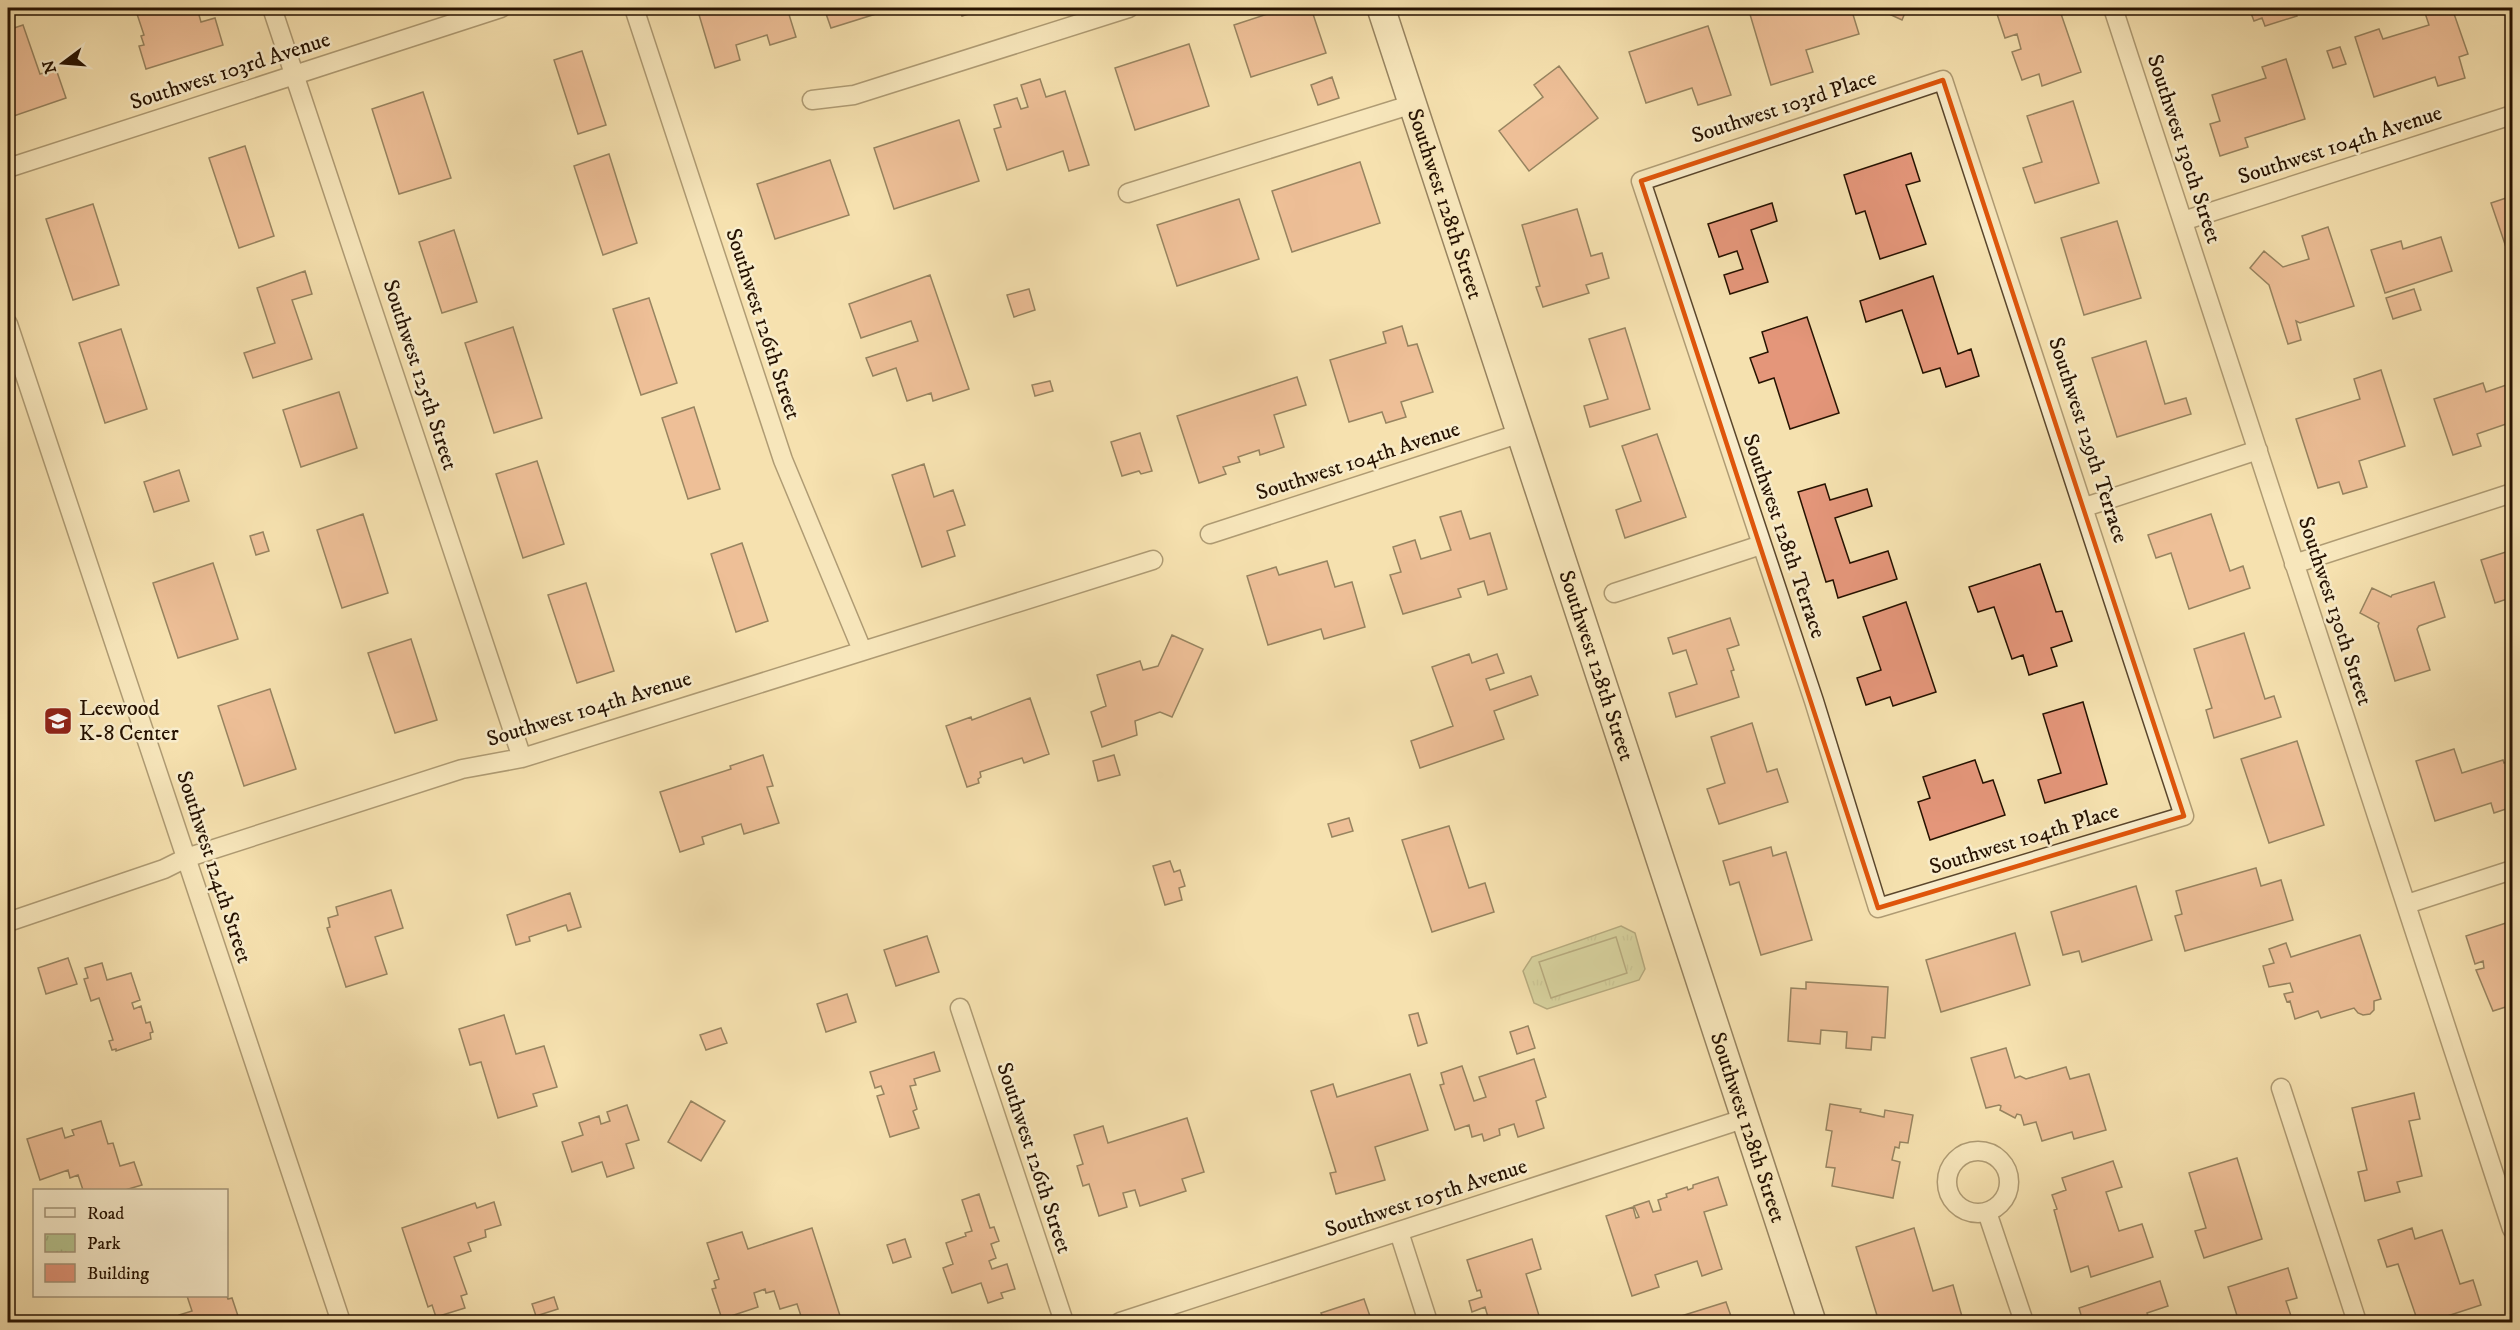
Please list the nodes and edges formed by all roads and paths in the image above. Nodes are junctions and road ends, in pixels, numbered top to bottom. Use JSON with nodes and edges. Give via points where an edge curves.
{"nodes":[{"id":1,"x":272,"y":8,"type":"edge"},
{"id":2,"x":501,"y":8,"type":"edge"},
{"id":3,"x":634,"y":8,"type":"edge"},
{"id":4,"x":1129,"y":8,"type":"edge"},
{"id":5,"x":1381,"y":8,"type":"edge"},
{"id":6,"x":2113,"y":8,"type":"edge"},
{"id":7,"x":294,"y":74,"type":"junction"},
{"id":8,"x":1943,"y":80,"type":"joint"},
{"id":9,"x":812,"y":100,"type":"dead end"},
{"id":10,"x":1413,"y":104,"type":"junction"},
{"id":11,"x":2512,"y":115,"type":"edge"},
{"id":12,"x":8,"y":168,"type":"edge"},
{"id":13,"x":1641,"y":181,"type":"joint"},
{"id":14,"x":1128,"y":193,"type":"dead end"},
{"id":15,"x":2183,"y":220,"type":"junction"},
{"id":16,"x":8,"y":324,"type":"edge"},
{"id":17,"x":1521,"y":433,"type":"junction"},
{"id":18,"x":2258,"y":450,"type":"junction"},
{"id":19,"x":2512,"y":493,"type":"edge"},
{"id":20,"x":2085,"y":507,"type":"junction"},
{"id":21,"x":1210,"y":534,"type":"dead end"},
{"id":22,"x":1761,"y":545,"type":"junction"},
{"id":23,"x":1153,"y":560,"type":"dead end"},
{"id":24,"x":2294,"y":564,"type":"junction"},
{"id":25,"x":1614,"y":593,"type":"dead end"},
{"id":26,"x":862,"y":650,"type":"junction"},
{"id":27,"x":522,"y":758,"type":"junction"},
{"id":28,"x":2184,"y":816,"type":"joint"},
{"id":29,"x":186,"y":858,"type":"junction"},
{"id":30,"x":2512,"y":870,"type":"edge"},
{"id":31,"x":2407,"y":904,"type":"junction"},
{"id":32,"x":1878,"y":908,"type":"joint"},
{"id":33,"x":8,"y":922,"type":"edge"},
{"id":34,"x":960,"y":1008,"type":"dead end"},
{"id":35,"x":2281,"y":1088,"type":"dead end"},
{"id":36,"x":1746,"y":1118,"type":"junction"},
{"id":37,"x":1988,"y":1212,"type":"dead end"},
{"id":38,"x":2512,"y":1229,"type":"edge"},
{"id":39,"x":1399,"y":1232,"type":"junction"},
{"id":40,"x":341,"y":1323,"type":"edge"},
{"id":41,"x":1064,"y":1323,"type":"edge"},
{"id":42,"x":1120,"y":1323,"type":"edge"},
{"id":43,"x":1428,"y":1323,"type":"edge"},
{"id":44,"x":1812,"y":1323,"type":"edge"},
{"id":45,"x":2024,"y":1323,"type":"edge"},
{"id":46,"x":2357,"y":1323,"type":"edge"}],
"edges":[{"from":1,"to":7,"type":"street","name":"Southwest 125th Street"},
{"from":2,"to":7,"type":"street","name":"Southwest 103rd Avenue"},
{"from":3,"to":26,"type":"street","name":"Southwest 126th Street","via":[[783,460]]},
{"from":4,"to":9,"type":"street","via":[[854,95]]},
{"from":5,"to":10,"type":"street","name":"Southwest 128th Street"},
{"from":6,"to":15,"type":"street","name":"Southwest 130th Street"},
{"from":7,"to":12,"type":"street","name":"Southwest 103rd Avenue"},
{"from":7,"to":27,"type":"street","name":"Southwest 125th Street"},
{"from":8,"to":13,"type":"street","name":"Southwest 103rd Place"},
{"from":8,"to":20,"type":"street","name":"Southwest 129th Terrace"},
{"from":10,"to":14,"type":"street"},
{"from":10,"to":17,"type":"street","name":"Southwest 128th Street"},
{"from":11,"to":15,"type":"street","name":"Southwest 104th Avenue"},
{"from":13,"to":22,"type":"street","name":"Southwest 128th Terrace"},
{"from":15,"to":18,"type":"street","name":"Southwest 130th Street"},
{"from":16,"to":29,"type":"street","name":"Southwest 124th Street"},
{"from":17,"to":21,"type":"street","name":"Southwest 104th Avenue"},
{"from":17,"to":36,"type":"street","name":"Southwest 128th Street"},
{"from":18,"to":20,"type":"street"},
{"from":18,"to":24,"type":"street","name":"Southwest 130th Street"},
{"from":19,"to":24,"type":"street"},
{"from":20,"to":28,"type":"street","name":"Southwest 129th Terrace"},
{"from":22,"to":25,"type":"street"},
{"from":22,"to":32,"type":"street","name":"Southwest 128th Terrace"},
{"from":23,"to":26,"type":"street","name":"Southwest 104th Avenue"},
{"from":24,"to":31,"type":"street","name":"Southwest 130th Street"},
{"from":26,"to":27,"type":"street","name":"Southwest 104th Avenue"},
{"from":27,"to":29,"type":"street","name":"Southwest 104th Avenue","via":[[462,769]]},
{"from":28,"to":32,"type":"street","name":"Southwest 104th Place"},
{"from":29,"to":33,"type":"street","name":"Southwest 104th Avenue"},
{"from":29,"to":40,"type":"street","name":"Southwest 124th Street"},
{"from":30,"to":31,"type":"street"},
{"from":31,"to":38,"type":"street","name":"Southwest 130th Street"},
{"from":34,"to":41,"type":"street","name":"Southwest 126th Street"},
{"from":35,"to":46,"type":"street"},
{"from":36,"to":39,"type":"street","name":"Southwest 105th Avenue"},
{"from":36,"to":44,"type":"street","name":"Southwest 128th Street"},
{"from":37,"to":45,"type":"street"},
{"from":39,"to":42,"type":"street","name":"Southwest 105th Avenue"},
{"from":39,"to":43,"type":"street"}]}
